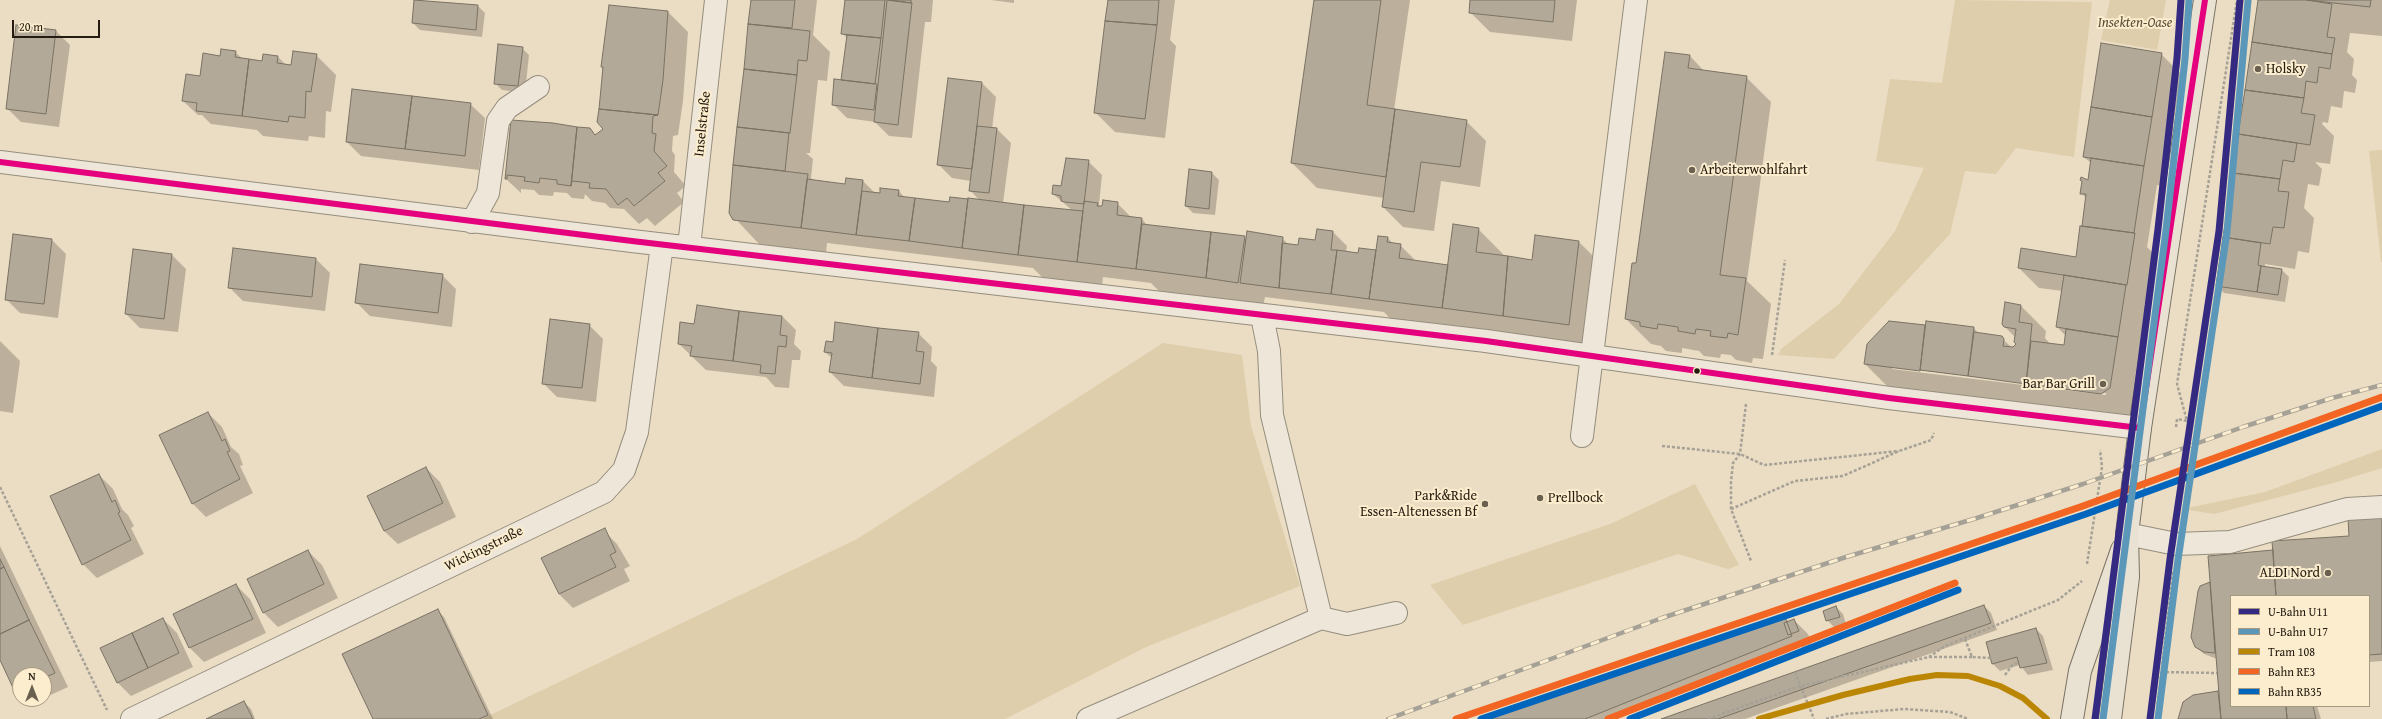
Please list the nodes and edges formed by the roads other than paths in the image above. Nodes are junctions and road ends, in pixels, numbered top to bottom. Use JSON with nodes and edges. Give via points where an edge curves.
{"nodes":[{"id":1,"x":716,"y":0,"type":"edge"},
{"id":2,"x":1636,"y":0,"type":"edge"},
{"id":3,"x":2205,"y":0,"type":"edge"},
{"id":4,"x":538,"y":87,"type":"dead end"},
{"id":5,"x":0,"y":162,"type":"edge"},
{"id":6,"x":472,"y":222,"type":"junction"},
{"id":7,"x":662,"y":245,"type":"junction"},
{"id":8,"x":689,"y":247,"type":"junction"},
{"id":9,"x":1262,"y":316,"type":"junction"},
{"id":10,"x":1591,"y":355,"type":"junction"},
{"id":11,"x":2140,"y":428,"type":"junction"},
{"id":12,"x":1582,"y":436,"type":"dead end"},
{"id":13,"x":2382,"y":507,"type":"edge"},
{"id":14,"x":2127,"y":534,"type":"junction"},
{"id":15,"x":1396,"y":613,"type":"dead end"},
{"id":16,"x":1321,"y":618,"type":"junction"},
{"id":17,"x":132,"y":719,"type":"edge"},
{"id":18,"x":1088,"y":719,"type":"edge"},
{"id":19,"x":2072,"y":719,"type":"edge"},
{"id":20,"x":2110,"y":719,"type":"edge"}],
"edges":[{"from":1,"to":8,"type":"street","name":"Inselstraße"},
{"from":2,"to":10,"type":"street"},
{"from":3,"to":11,"type":"main road"},
{"from":4,"to":6,"type":"street","via":[[507,108],[498,120],[488,193]]},
{"from":5,"to":6,"type":"street"},
{"from":6,"to":7,"type":"street"},
{"from":7,"to":8,"type":"street"},
{"from":7,"to":17,"type":"street","name":"Wickingstraße","via":[[637,432],[624,470],[604,492]]},
{"from":8,"to":9,"type":"street"},
{"from":9,"to":10,"type":"street"},
{"from":9,"to":16,"type":"street","via":[[1269,351],[1272,415]]},
{"from":10,"to":11,"type":"street","via":[[1889,398]]},
{"from":10,"to":12,"type":"street"},
{"from":11,"to":14,"type":"main road"},
{"from":13,"to":14,"type":"street","via":[[2347,508],[2230,542],[2176,544]]},
{"from":14,"to":19,"type":"main road","via":[[2080,671]]},
{"from":14,"to":20,"type":"main road","via":[[2128,577]]},
{"from":15,"to":16,"type":"street","via":[[1347,624]]},
{"from":16,"to":18,"type":"street"}]}
